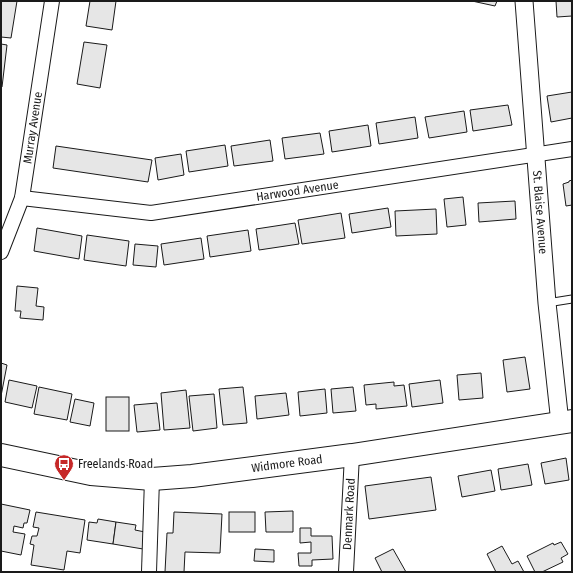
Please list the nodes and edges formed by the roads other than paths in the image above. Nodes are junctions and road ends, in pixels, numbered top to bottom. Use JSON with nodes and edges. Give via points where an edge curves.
{"nodes":[{"id":1,"x":52,"y":1,"type":"edge"},
{"id":2,"x":524,"y":1,"type":"edge"},
{"id":3,"x":572,"y":149,"type":"edge"},
{"id":4,"x":536,"y":155,"type":"junction"},
{"id":5,"x":22,"y":198,"type":"junction"},
{"id":6,"x":1,"y":252,"type":"edge"},
{"id":7,"x":572,"y":300,"type":"edge"},
{"id":8,"x":547,"y":303,"type":"junction"},
{"id":9,"x":566,"y":422,"type":"edge"},
{"id":10,"x":1,"y":455,"type":"edge"},
{"id":11,"x":352,"y":455,"type":"junction"},
{"id":12,"x":152,"y":479,"type":"junction"},
{"id":13,"x":149,"y":572,"type":"edge"},
{"id":14,"x":346,"y":572,"type":"edge"}],
"edges":[{"from":1,"to":5,"type":"street","name":"Murray Avenue"},
{"from":2,"to":4,"type":"street","name":"St. Blaise Avenue"},
{"from":3,"to":4,"type":"street","name":"Harwood Avenue"},
{"from":4,"to":5,"type":"street","name":"Harwood Avenue","via":[[151,213]]},
{"from":4,"to":8,"type":"street","name":"St. Blaise Avenue"},
{"from":5,"to":6,"type":"street","name":"Murray Avenue"},
{"from":7,"to":8,"type":"lane"},
{"from":8,"to":9,"type":"street","name":"St. Blaise Avenue"},
{"from":9,"to":11,"type":"main road","name":"Widmore Road"},
{"from":10,"to":12,"type":"main road","name":"Widmore Road","via":[[91,474]]},
{"from":11,"to":12,"type":"main road","name":"Widmore Road"},
{"from":11,"to":14,"type":"street","name":"Denmark Road"},
{"from":12,"to":13,"type":"street"}]}
